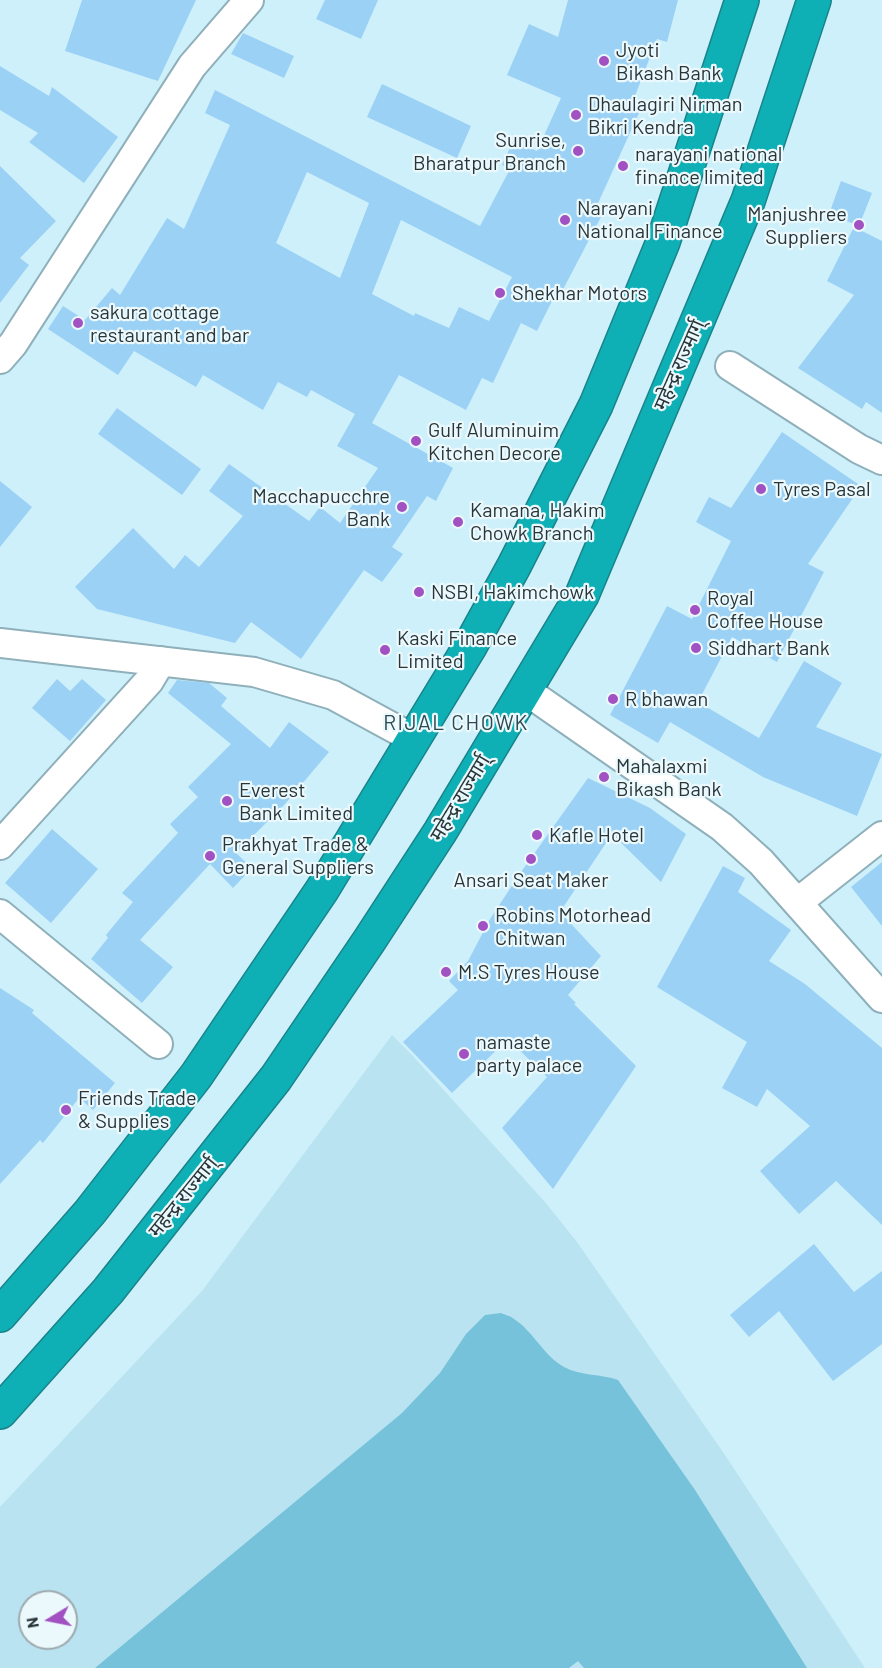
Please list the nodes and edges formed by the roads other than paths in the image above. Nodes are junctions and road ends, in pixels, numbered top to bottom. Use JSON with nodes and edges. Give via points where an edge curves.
{"nodes":[{"id":1,"x":249,"y":0,"type":"edge"},
{"id":2,"x":742,"y":0,"type":"edge"},
{"id":3,"x":814,"y":0,"type":"edge"},
{"id":4,"x":0,"y":359,"type":"edge"},
{"id":5,"x":730,"y":366,"type":"dead end"},
{"id":6,"x":882,"y":460,"type":"edge"},
{"id":7,"x":0,"y":643,"type":"edge"},
{"id":8,"x":161,"y":661,"type":"junction"},
{"id":9,"x":525,"y":690,"type":"junction"},
{"id":10,"x":414,"y":740,"type":"junction"},
{"id":11,"x":882,"y":836,"type":"edge"},
{"id":12,"x":0,"y":845,"type":"edge"},
{"id":13,"x":798,"y":903,"type":"junction"},
{"id":14,"x":0,"y":914,"type":"edge"},
{"id":15,"x":882,"y":998,"type":"edge"},
{"id":16,"x":158,"y":1044,"type":"dead end"},
{"id":17,"x":0,"y":1315,"type":"edge"},
{"id":18,"x":0,"y":1412,"type":"edge"}],
"edges":[{"from":1,"to":4,"type":"street","via":[[192,66]]},
{"from":2,"to":10,"type":"highway","via":[[663,242],[596,405],[514,566]]},
{"from":3,"to":9,"type":"highway","name":"महेन्द्र राज्मार्ग्","via":[[748,201],[695,328],[582,595]]},
{"from":5,"to":6,"type":"street"},
{"from":7,"to":8,"type":"street"},
{"from":8,"to":10,"type":"street","via":[[254,672],[333,695]]},
{"from":8,"to":12,"type":"street","via":[[149,681]]},
{"from":9,"to":13,"type":"street","via":[[722,827]]},
{"from":9,"to":18,"type":"highway","name":"महेन्द्र राज्मार्ग्","via":[[440,832],[276,1078],[108,1291]]},
{"from":10,"to":17,"type":"highway","via":[[322,890],[196,1076],[90,1212]]},
{"from":11,"to":13,"type":"street"},
{"from":13,"to":15,"type":"street"},
{"from":14,"to":16,"type":"street"}]}
